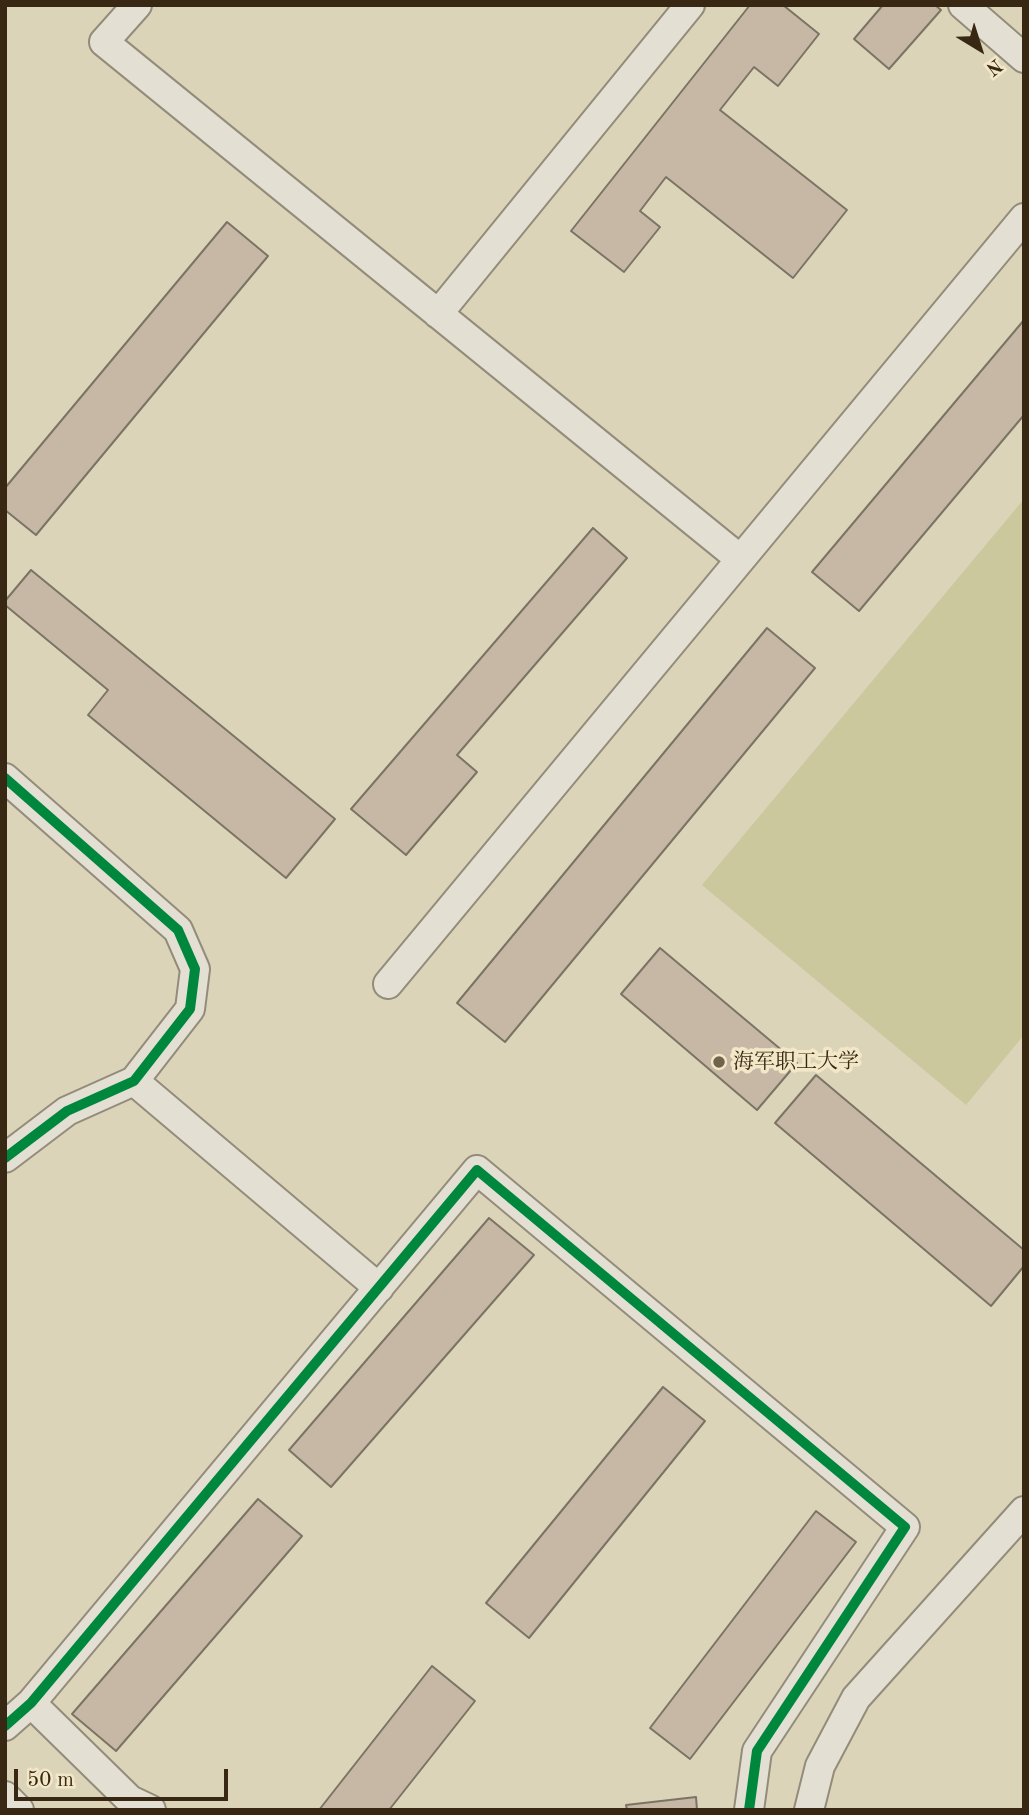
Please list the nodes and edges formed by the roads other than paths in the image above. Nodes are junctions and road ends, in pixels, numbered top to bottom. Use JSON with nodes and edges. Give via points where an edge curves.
{"nodes":[{"id":1,"x":137,"y":5,"type":"edge"},
{"id":2,"x":690,"y":5,"type":"edge"},
{"id":3,"x":963,"y":5,"type":"edge"},
{"id":4,"x":1024,"y":58,"type":"edge"},
{"id":5,"x":1024,"y":218,"type":"edge"},
{"id":6,"x":438,"y":313,"type":"junction"},
{"id":7,"x":740,"y":559,"type":"junction"},
{"id":8,"x":5,"y":778,"type":"edge"},
{"id":9,"x":388,"y":984,"type":"dead end"},
{"id":10,"x":134,"y":1080,"type":"junction"},
{"id":11,"x":5,"y":1158,"type":"edge"},
{"id":12,"x":379,"y":1288,"type":"junction"},
{"id":13,"x":1024,"y":1511,"type":"edge"},
{"id":14,"x":31,"y":1703,"type":"junction"},
{"id":15,"x":5,"y":1726,"type":"edge"},
{"id":16,"x":5,"y":1796,"type":"edge"},
{"id":17,"x":19,"y":1810,"type":"edge"},
{"id":18,"x":151,"y":1810,"type":"edge"},
{"id":19,"x":748,"y":1810,"type":"edge"},
{"id":20,"x":810,"y":1810,"type":"edge"}],
"edges":[{"from":1,"to":6,"type":"street","via":[[104,42]]},
{"from":2,"to":6,"type":"street"},
{"from":3,"to":4,"type":"street"},
{"from":5,"to":7,"type":"street"},
{"from":6,"to":7,"type":"street"},
{"from":7,"to":9,"type":"street"},
{"from":8,"to":10,"type":"street","via":[[178,930],[182,939],[194,969],[190,1009]]},
{"from":10,"to":11,"type":"street","via":[[66,1111]]},
{"from":10,"to":12,"type":"street"},
{"from":12,"to":14,"type":"street"},
{"from":12,"to":19,"type":"street","via":[[477,1170],[905,1527],[757,1751]]},
{"from":13,"to":20,"type":"street","via":[[856,1698],[820,1766]]},
{"from":14,"to":15,"type":"street"},
{"from":14,"to":18,"type":"street","via":[[130,1800]]},
{"from":16,"to":17,"type":"street"}]}
